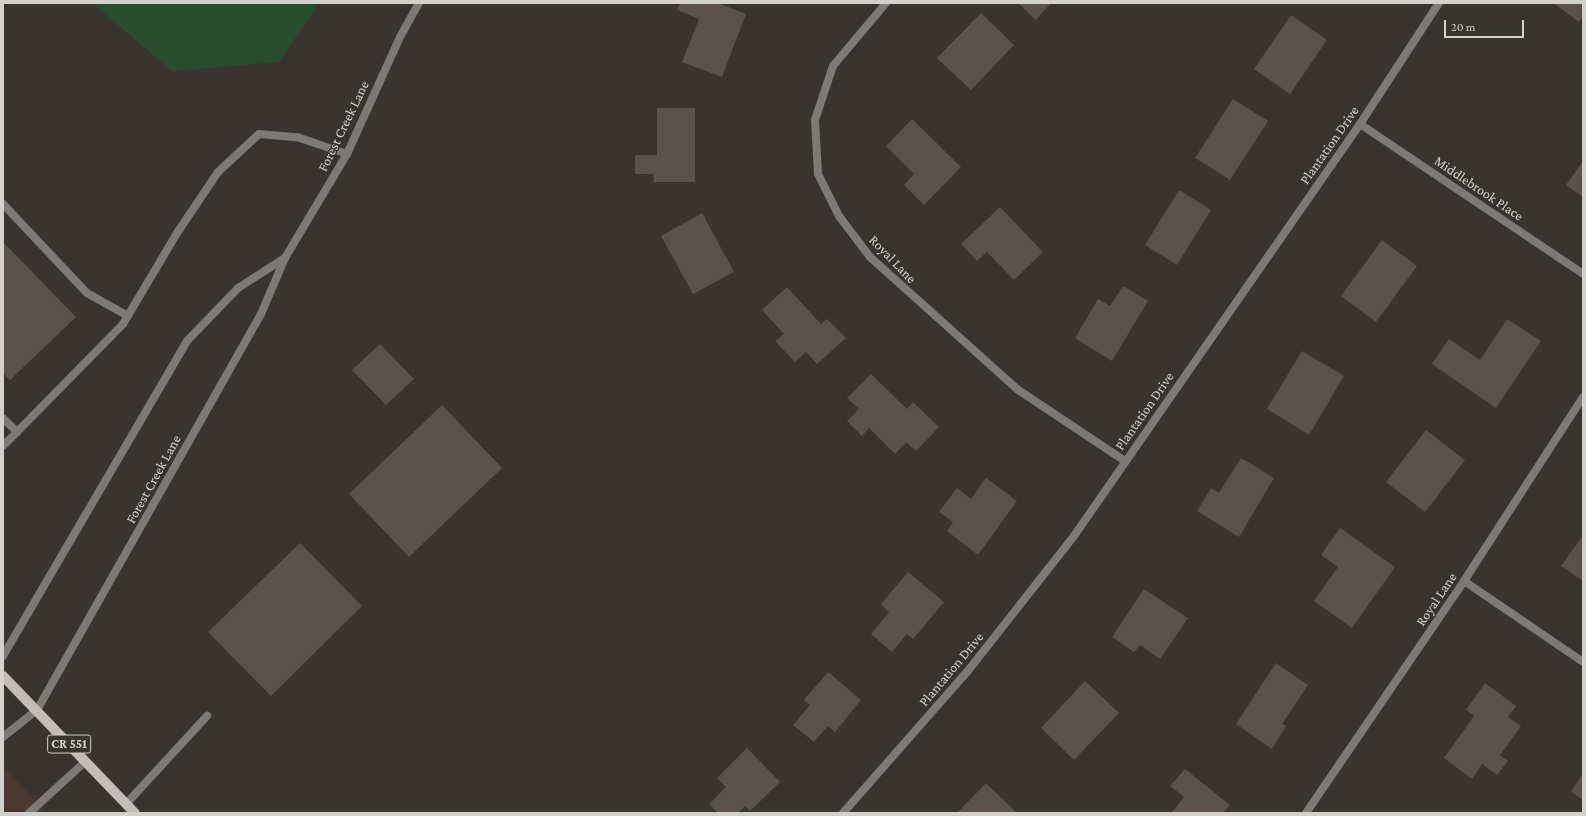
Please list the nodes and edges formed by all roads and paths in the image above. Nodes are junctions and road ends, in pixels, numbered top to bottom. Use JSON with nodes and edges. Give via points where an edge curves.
{"nodes":[{"id":1,"x":419,"y":3,"type":"edge"},
{"id":2,"x":886,"y":3,"type":"edge"},
{"id":3,"x":1439,"y":3,"type":"edge"},
{"id":4,"x":1360,"y":124,"type":"junction"},
{"id":5,"x":347,"y":154,"type":"junction"},
{"id":6,"x":3,"y":204,"type":"edge"},
{"id":7,"x":284,"y":258,"type":"junction"},
{"id":8,"x":1583,"y":274,"type":"edge"},
{"id":9,"x":128,"y":316,"type":"junction"},
{"id":10,"x":1583,"y":397,"type":"edge"},
{"id":11,"x":3,"y":418,"type":"edge"},
{"id":12,"x":17,"y":432,"type":"junction"},
{"id":13,"x":3,"y":446,"type":"edge"},
{"id":14,"x":1125,"y":461,"type":"junction"},
{"id":15,"x":1464,"y":581,"type":"junction"},
{"id":16,"x":3,"y":656,"type":"edge"},
{"id":17,"x":1583,"y":662,"type":"edge"},
{"id":18,"x":3,"y":676,"type":"edge"},
{"id":19,"x":37,"y":710,"type":"junction"},
{"id":20,"x":206,"y":716,"type":"dead end"},
{"id":21,"x":3,"y":737,"type":"edge"},
{"id":22,"x":86,"y":761,"type":"junction"},
{"id":23,"x":126,"y":804,"type":"junction"},
{"id":24,"x":29,"y":813,"type":"edge"},
{"id":25,"x":135,"y":813,"type":"edge"},
{"id":26,"x":843,"y":813,"type":"edge"},
{"id":27,"x":1306,"y":813,"type":"edge"}],
"edges":[{"from":1,"to":5,"type":"street","name":"Forest Creek Lane","via":[[400,37]]},
{"from":2,"to":14,"type":"street","name":"Royal Lane","via":[[833,66],[815,120],[818,174],[839,216],[870,257],[1017,389]]},
{"from":3,"to":4,"type":"street","name":"Plantation Drive"},
{"from":4,"to":8,"type":"street","name":"Middlebrook Place"},
{"from":4,"to":14,"type":"street","name":"Plantation Drive"},
{"from":5,"to":7,"type":"street","name":"Forest Creek Lane"},
{"from":5,"to":9,"type":"street","via":[[297,137],[259,134],[218,172],[177,232]]},
{"from":6,"to":9,"type":"street","via":[[87,293]]},
{"from":7,"to":16,"type":"street","name":"Forest Creek Lane","via":[[238,288],[187,341]]},
{"from":7,"to":19,"type":"street","name":"Forest Creek Lane","via":[[261,314]]},
{"from":9,"to":12,"type":"street"},
{"from":10,"to":15,"type":"street","name":"Royal Lane"},
{"from":11,"to":12,"type":"street"},
{"from":12,"to":13,"type":"street"},
{"from":14,"to":26,"type":"street","name":"Plantation Drive","via":[[1074,536],[967,672]]},
{"from":15,"to":17,"type":"street"},
{"from":15,"to":27,"type":"street","name":"Royal Lane"},
{"from":18,"to":19,"type":"main road","number":"CR 551"},
{"from":19,"to":21,"type":"street"},
{"from":19,"to":22,"type":"main road","number":"CR 551"},
{"from":20,"to":23,"type":"street"},
{"from":22,"to":23,"type":"main road","number":"CR 551"},
{"from":22,"to":24,"type":"street"},
{"from":23,"to":25,"type":"main road","number":"CR 551"}]}
